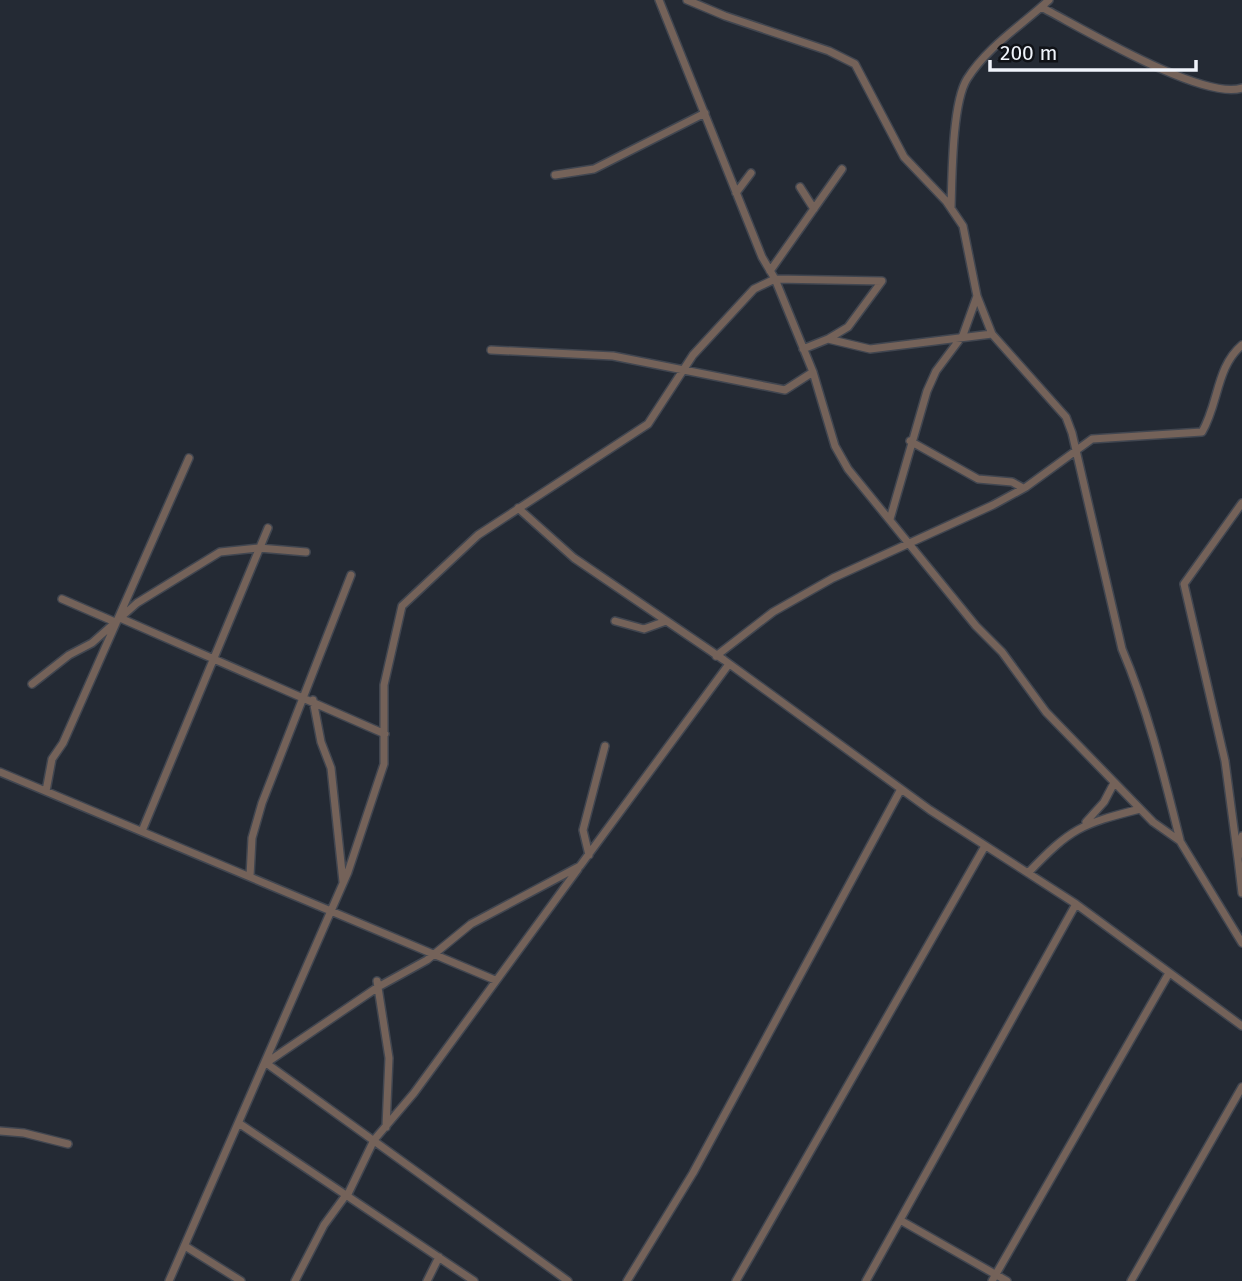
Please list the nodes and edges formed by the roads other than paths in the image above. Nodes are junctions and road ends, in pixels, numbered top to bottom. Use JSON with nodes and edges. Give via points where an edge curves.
{"nodes":[{"id":1,"x":659,"y":0,"type":"edge"},
{"id":2,"x":687,"y":0,"type":"edge"},
{"id":3,"x":1049,"y":0,"type":"edge"},
{"id":4,"x":1041,"y":8,"type":"junction"},
{"id":5,"x":1242,"y":88,"type":"edge"},
{"id":6,"x":705,"y":113,"type":"junction"},
{"id":7,"x":842,"y":169,"type":"dead end"},
{"id":8,"x":751,"y":173,"type":"dead end"},
{"id":9,"x":555,"y":175,"type":"dead end"},
{"id":10,"x":800,"y":187,"type":"dead end"},
{"id":11,"x":736,"y":193,"type":"junction"},
{"id":12,"x":814,"y":209,"type":"junction"},
{"id":13,"x":951,"y":209,"type":"junction"},
{"id":14,"x":770,"y":271,"type":"junction"},
{"id":15,"x":775,"y":279,"type":"junction"},
{"id":16,"x":976,"y":296,"type":"junction"},
{"id":17,"x":992,"y":334,"type":"junction"},
{"id":18,"x":963,"y":335,"type":"junction"},
{"id":19,"x":828,"y":339,"type":"junction"},
{"id":20,"x":1242,"y":345,"type":"edge"},
{"id":21,"x":803,"y":349,"type":"junction"},
{"id":22,"x":491,"y":350,"type":"dead end"},
{"id":23,"x":682,"y":370,"type":"junction"},
{"id":24,"x":813,"y":372,"type":"junction"},
{"id":25,"x":910,"y":441,"type":"junction"},
{"id":26,"x":1077,"y":450,"type":"junction"},
{"id":27,"x":189,"y":458,"type":"dead end"},
{"id":28,"x":1023,"y":488,"type":"junction"},
{"id":29,"x":1242,"y":503,"type":"edge"},
{"id":30,"x":518,"y":508,"type":"junction"},
{"id":31,"x":890,"y":519,"type":"junction"},
{"id":32,"x":268,"y":528,"type":"dead end"},
{"id":33,"x":908,"y":541,"type":"junction"},
{"id":34,"x":259,"y":548,"type":"junction"},
{"id":35,"x":306,"y":552,"type":"dead end"},
{"id":36,"x":351,"y":575,"type":"dead end"},
{"id":37,"x":62,"y":599,"type":"dead end"},
{"id":38,"x":117,"y":620,"type":"junction"},
{"id":39,"x":615,"y":621,"type":"dead end"},
{"id":40,"x":666,"y":621,"type":"junction"},
{"id":41,"x":716,"y":656,"type":"junction"},
{"id":42,"x":215,"y":659,"type":"junction"},
{"id":43,"x":729,"y":664,"type":"junction"},
{"id":44,"x":32,"y":684,"type":"dead end"},
{"id":45,"x":304,"y":697,"type":"junction"},
{"id":46,"x":313,"y":701,"type":"junction"},
{"id":47,"x":385,"y":734,"type":"junction"},
{"id":48,"x":605,"y":746,"type":"dead end"},
{"id":49,"x":0,"y":772,"type":"edge"},
{"id":50,"x":1114,"y":783,"type":"junction"},
{"id":51,"x":901,"y":789,"type":"junction"},
{"id":52,"x":46,"y":791,"type":"junction"},
{"id":53,"x":1140,"y":809,"type":"junction"},
{"id":54,"x":1083,"y":824,"type":"junction"},
{"id":55,"x":142,"y":831,"type":"junction"},
{"id":56,"x":1242,"y":836,"type":"edge"},
{"id":57,"x":1180,"y":841,"type":"junction"},
{"id":58,"x":985,"y":846,"type":"junction"},
{"id":59,"x":589,"y":855,"type":"junction"},
{"id":60,"x":1238,"y":859,"type":"junction"},
{"id":61,"x":580,"y":866,"type":"junction"},
{"id":62,"x":1028,"y":873,"type":"junction"},
{"id":63,"x":250,"y":876,"type":"junction"},
{"id":64,"x":343,"y":884,"type":"junction"},
{"id":65,"x":1242,"y":893,"type":"edge"},
{"id":66,"x":1076,"y":904,"type":"junction"},
{"id":67,"x":331,"y":910,"type":"junction"},
{"id":68,"x":1240,"y":933,"type":"edge"},
{"id":69,"x":1242,"y":943,"type":"edge"},
{"id":70,"x":433,"y":955,"type":"junction"},
{"id":71,"x":1169,"y":973,"type":"junction"},
{"id":72,"x":495,"y":980,"type":"junction"},
{"id":73,"x":377,"y":984,"type":"junction"},
{"id":74,"x":1242,"y":1026,"type":"edge"},
{"id":75,"x":266,"y":1063,"type":"junction"},
{"id":76,"x":1242,"y":1087,"type":"edge"},
{"id":77,"x":240,"y":1124,"type":"junction"},
{"id":78,"x":386,"y":1128,"type":"junction"},
{"id":79,"x":0,"y":1132,"type":"edge"},
{"id":80,"x":374,"y":1140,"type":"junction"},
{"id":81,"x":68,"y":1144,"type":"dead end"},
{"id":82,"x":347,"y":1195,"type":"junction"},
{"id":83,"x":900,"y":1220,"type":"junction"},
{"id":84,"x":186,"y":1245,"type":"junction"},
{"id":85,"x":439,"y":1257,"type":"junction"},
{"id":86,"x":994,"y":1278,"type":"edge"},
{"id":87,"x":169,"y":1281,"type":"edge"},
{"id":88,"x":241,"y":1281,"type":"edge"},
{"id":89,"x":295,"y":1281,"type":"edge"},
{"id":90,"x":427,"y":1281,"type":"edge"},
{"id":91,"x":474,"y":1281,"type":"edge"},
{"id":92,"x":568,"y":1281,"type":"edge"},
{"id":93,"x":627,"y":1281,"type":"edge"},
{"id":94,"x":736,"y":1281,"type":"edge"},
{"id":95,"x":866,"y":1281,"type":"edge"},
{"id":96,"x":1007,"y":1281,"type":"edge"},
{"id":97,"x":1131,"y":1281,"type":"edge"}],
"edges":[{"from":1,"to":6,"type":"street"},
{"from":2,"to":13,"type":"street","via":[[855,64],[904,157]]},
{"from":3,"to":4,"type":"street"},
{"from":4,"to":5,"type":"street","via":[[1155,67],[1226,90]]},
{"from":4,"to":13,"type":"street","via":[[987,54],[963,88]]},
{"from":6,"to":9,"type":"street","via":[[594,169]]},
{"from":6,"to":11,"type":"street"},
{"from":7,"to":12,"type":"street"},
{"from":8,"to":11,"type":"street"},
{"from":10,"to":12,"type":"street"},
{"from":11,"to":14,"type":"street"},
{"from":12,"to":14,"type":"street"},
{"from":13,"to":16,"type":"street","via":[[963,226]]},
{"from":14,"to":15,"type":"street"},
{"from":15,"to":19,"type":"street","via":[[882,281],[848,327]]},
{"from":15,"to":21,"type":"street"},
{"from":15,"to":23,"type":"street","via":[[747,295]]},
{"from":16,"to":17,"type":"street"},
{"from":16,"to":18,"type":"street"},
{"from":17,"to":18,"type":"street"},
{"from":17,"to":26,"type":"street","via":[[1066,416]]},
{"from":18,"to":19,"type":"street","via":[[870,349]]},
{"from":18,"to":25,"type":"street","via":[[936,371]]},
{"from":19,"to":21,"type":"street"},
{"from":20,"to":26,"type":"street","via":[[1224,364],[1202,432],[1092,439]]},
{"from":21,"to":24,"type":"street"},
{"from":22,"to":23,"type":"street","via":[[613,356]]},
{"from":23,"to":24,"type":"street","via":[[785,390]]},
{"from":23,"to":30,"type":"street","via":[[648,424]]},
{"from":24,"to":31,"type":"street","via":[[841,457]]},
{"from":25,"to":28,"type":"street","via":[[978,478]]},
{"from":25,"to":31,"type":"street"},
{"from":26,"to":28,"type":"street"},
{"from":26,"to":57,"type":"street","via":[[1122,649],[1158,755]]},
{"from":27,"to":38,"type":"street"},
{"from":28,"to":33,"type":"street"},
{"from":29,"to":60,"type":"street","via":[[1184,584],[1225,761]]},
{"from":30,"to":40,"type":"street","via":[[574,558]]},
{"from":30,"to":47,"type":"street","via":[[478,535],[402,606],[384,685]]},
{"from":31,"to":33,"type":"street"},
{"from":32,"to":34,"type":"street"},
{"from":33,"to":41,"type":"street","via":[[773,612]]},
{"from":33,"to":50,"type":"street","via":[[1016,669],[1046,712]]},
{"from":34,"to":35,"type":"street"},
{"from":34,"to":38,"type":"street","via":[[220,552]]},
{"from":34,"to":42,"type":"street"},
{"from":36,"to":45,"type":"street"},
{"from":37,"to":38,"type":"street"},
{"from":38,"to":42,"type":"street"},
{"from":38,"to":44,"type":"street"},
{"from":38,"to":52,"type":"street","via":[[63,743],[52,758]]},
{"from":39,"to":40,"type":"street","via":[[644,629]]},
{"from":40,"to":41,"type":"street"},
{"from":41,"to":43,"type":"street"},
{"from":42,"to":45,"type":"street"},
{"from":42,"to":55,"type":"street"},
{"from":43,"to":51,"type":"street"},
{"from":43,"to":59,"type":"street"},
{"from":45,"to":46,"type":"street"},
{"from":45,"to":63,"type":"street","via":[[262,803],[252,838]]},
{"from":46,"to":47,"type":"street"},
{"from":46,"to":64,"type":"street","via":[[331,768]]},
{"from":47,"to":64,"type":"street","via":[[384,764]]},
{"from":48,"to":59,"type":"street","via":[[583,830]]},
{"from":49,"to":52,"type":"street"},
{"from":50,"to":53,"type":"street"},
{"from":50,"to":54,"type":"street","via":[[1094,816]]},
{"from":51,"to":58,"type":"street"},
{"from":51,"to":93,"type":"street","via":[[693,1173]]},
{"from":52,"to":55,"type":"street"},
{"from":53,"to":54,"type":"street"},
{"from":53,"to":57,"type":"street"},
{"from":54,"to":62,"type":"street"},
{"from":55,"to":63,"type":"street"},
{"from":56,"to":60,"type":"street"},
{"from":57,"to":68,"type":"street"},
{"from":58,"to":62,"type":"street"},
{"from":58,"to":94,"type":"street"},
{"from":59,"to":61,"type":"street"},
{"from":60,"to":65,"type":"street"},
{"from":61,"to":70,"type":"street","via":[[471,924]]},
{"from":61,"to":72,"type":"street"},
{"from":62,"to":66,"type":"street"},
{"from":63,"to":67,"type":"street"},
{"from":64,"to":67,"type":"street"},
{"from":66,"to":71,"type":"street"},
{"from":66,"to":83,"type":"street"},
{"from":67,"to":70,"type":"street"},
{"from":67,"to":75,"type":"street"},
{"from":68,"to":69,"type":"street"},
{"from":70,"to":72,"type":"street"},
{"from":70,"to":73,"type":"street"},
{"from":71,"to":74,"type":"street"},
{"from":71,"to":86,"type":"street"},
{"from":72,"to":78,"type":"street"},
{"from":73,"to":75,"type":"street"},
{"from":73,"to":78,"type":"street","via":[[390,1058]]},
{"from":75,"to":77,"type":"street"},
{"from":75,"to":80,"type":"street"},
{"from":76,"to":97,"type":"street"},
{"from":77,"to":82,"type":"street"},
{"from":77,"to":84,"type":"street"},
{"from":78,"to":80,"type":"street"},
{"from":79,"to":81,"type":"street"},
{"from":80,"to":82,"type":"street"},
{"from":80,"to":92,"type":"street"},
{"from":82,"to":85,"type":"street"},
{"from":82,"to":89,"type":"street","via":[[324,1225]]},
{"from":83,"to":86,"type":"street"},
{"from":83,"to":95,"type":"street"},
{"from":84,"to":87,"type":"street"},
{"from":84,"to":88,"type":"street"},
{"from":85,"to":90,"type":"street"},
{"from":85,"to":91,"type":"street"},
{"from":86,"to":96,"type":"street"}]}
